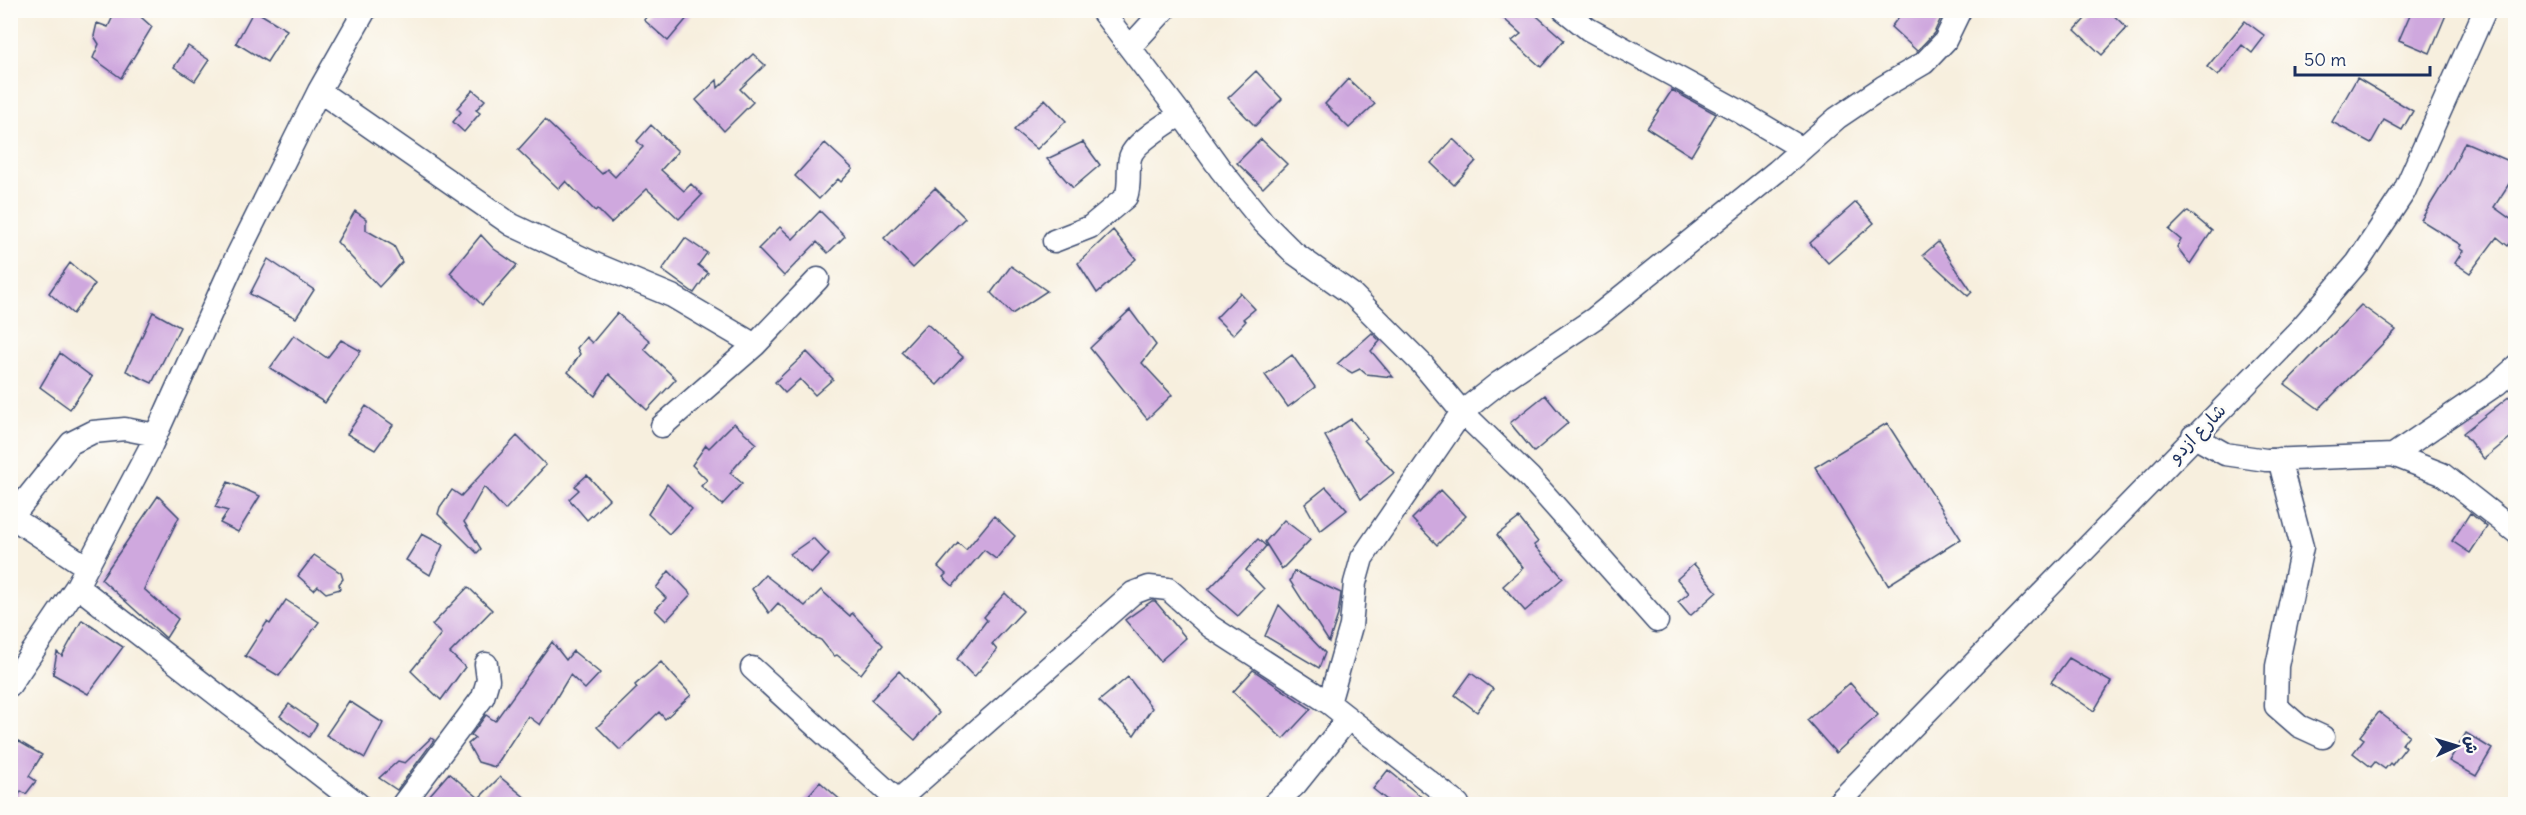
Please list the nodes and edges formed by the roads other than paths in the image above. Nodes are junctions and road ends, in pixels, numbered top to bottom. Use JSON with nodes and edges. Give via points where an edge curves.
{"nodes":[{"id":1,"x":364,"y":10,"type":"edge"},
{"id":2,"x":1101,"y":10,"type":"edge"},
{"id":3,"x":1164,"y":10,"type":"edge"},
{"id":4,"x":1564,"y":10,"type":"edge"},
{"id":5,"x":1960,"y":10,"type":"edge"},
{"id":6,"x":2485,"y":10,"type":"edge"},
{"id":7,"x":1130,"y":47,"type":"junction"},
{"id":8,"x":319,"y":91,"type":"junction"},
{"id":9,"x":1181,"y":114,"type":"junction"},
{"id":10,"x":1801,"y":148,"type":"junction"},
{"id":11,"x":1054,"y":241,"type":"dead end"},
{"id":12,"x":818,"y":279,"type":"dead end"},
{"id":13,"x":755,"y":345,"type":"junction"},
{"id":14,"x":2516,"y":367,"type":"edge"},
{"id":15,"x":1462,"y":412,"type":"junction"},
{"id":16,"x":662,"y":426,"type":"dead end"},
{"id":17,"x":156,"y":435,"type":"junction"},
{"id":18,"x":2193,"y":436,"type":"junction"},
{"id":19,"x":2393,"y":455,"type":"junction"},
{"id":20,"x":2279,"y":459,"type":"junction"},
{"id":21,"x":11,"y":517,"type":"edge"},
{"id":22,"x":2516,"y":532,"type":"edge"},
{"id":23,"x":82,"y":577,"type":"junction"},
{"id":24,"x":1658,"y":621,"type":"dead end"},
{"id":25,"x":486,"y":664,"type":"dead end"},
{"id":26,"x":752,"y":668,"type":"dead end"},
{"id":27,"x":10,"y":685,"type":"edge"},
{"id":28,"x":1329,"y":703,"type":"junction"},
{"id":29,"x":1348,"y":718,"type":"junction"},
{"id":30,"x":2323,"y":737,"type":"dead end"},
{"id":31,"x":896,"y":802,"type":"edge"},
{"id":32,"x":358,"y":804,"type":"edge"},
{"id":33,"x":403,"y":804,"type":"edge"},
{"id":34,"x":1274,"y":804,"type":"edge"},
{"id":35,"x":1458,"y":804,"type":"edge"},
{"id":36,"x":1837,"y":804,"type":"edge"}],
"edges":[{"from":1,"to":8,"type":"street"},
{"from":2,"to":7,"type":"street"},
{"from":3,"to":7,"type":"street"},
{"from":4,"to":10,"type":"street","via":[[1588,29]]},
{"from":5,"to":10,"type":"street","via":[[1945,41],[1924,63],[1837,118]]},
{"from":6,"to":18,"type":"street","name":"شارع ازدو","via":[[2404,192],[2357,263],[2302,327]]},
{"from":7,"to":9,"type":"street"},
{"from":8,"to":13,"type":"street","via":[[512,225],[672,296]]},
{"from":8,"to":17,"type":"street","via":[[232,266]]},
{"from":9,"to":11,"type":"street","via":[[1136,147],[1130,157],[1126,196],[1090,227]]},
{"from":9,"to":15,"type":"street","via":[[1263,222],[1294,254],[1353,295],[1422,364]]},
{"from":10,"to":15,"type":"street","via":[[1595,318]]},
{"from":12,"to":13,"type":"street"},
{"from":13,"to":16,"type":"street"},
{"from":14,"to":19,"type":"street"},
{"from":15,"to":24,"type":"street","via":[[1530,478]]},
{"from":15,"to":28,"type":"street","via":[[1362,558],[1351,626]]},
{"from":17,"to":21,"type":"street","via":[[125,429],[93,432],[71,443]]},
{"from":17,"to":23,"type":"street"},
{"from":18,"to":20,"type":"street","via":[[2225,453]]},
{"from":18,"to":36,"type":"street","name":"شارع ازدو"},
{"from":19,"to":20,"type":"street"},
{"from":19,"to":22,"type":"street","via":[[2442,474]]},
{"from":20,"to":30,"type":"street","via":[[2302,547],[2277,666],[2276,706],[2299,726]]},
{"from":21,"to":23,"type":"street"},
{"from":23,"to":27,"type":"street"},
{"from":23,"to":32,"type":"street"},
{"from":25,"to":33,"type":"street","via":[[488,680],[483,697]]},
{"from":26,"to":31,"type":"street"},
{"from":28,"to":29,"type":"street"},
{"from":28,"to":31,"type":"street","via":[[1211,627],[1168,589],[1149,587],[1133,593]]},
{"from":29,"to":34,"type":"street","via":[[1296,784]]},
{"from":29,"to":35,"type":"street"}]}
